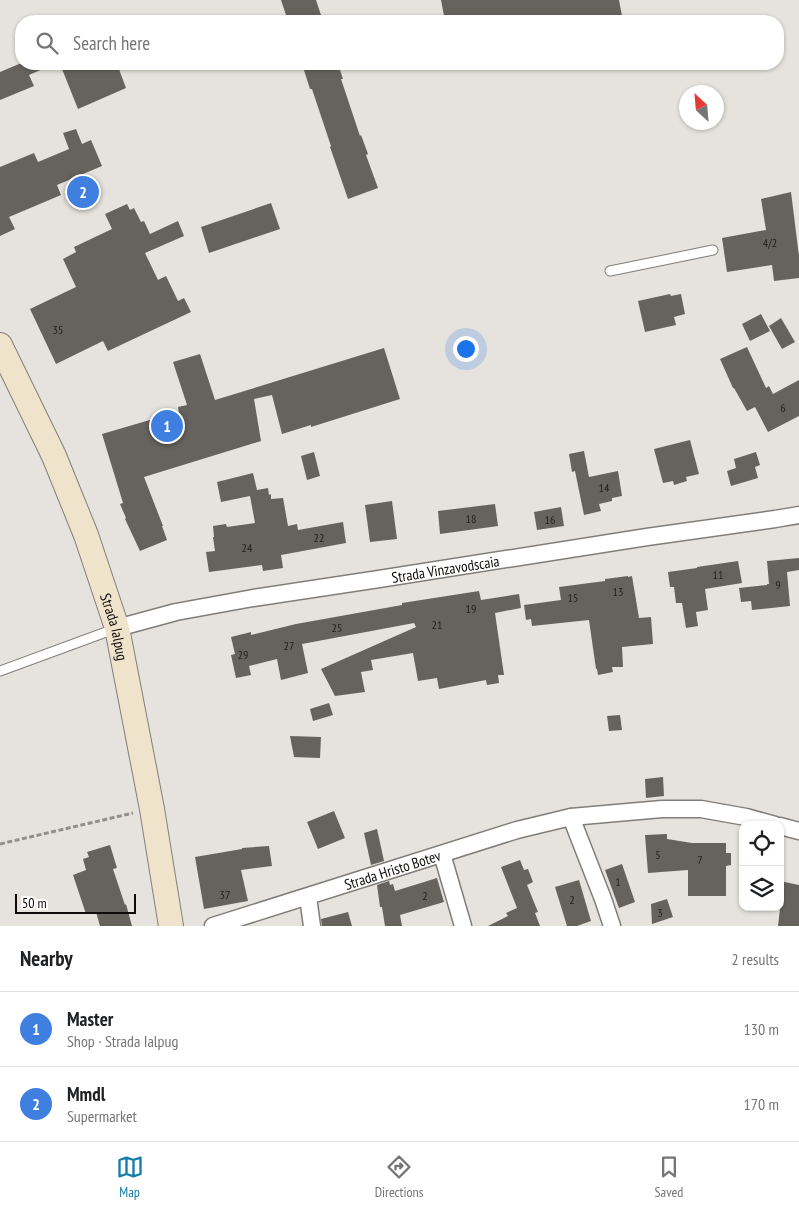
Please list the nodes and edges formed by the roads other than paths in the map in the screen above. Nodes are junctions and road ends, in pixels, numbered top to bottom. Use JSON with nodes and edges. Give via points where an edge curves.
{"nodes":[{"id":1,"x":713,"y":250,"type":"dead end"},
{"id":2,"x":610,"y":271,"type":"dead end"},
{"id":3,"x":0,"y":345,"type":"edge"},
{"id":4,"x":799,"y":504,"type":"edge"},
{"id":5,"x":799,"y":515,"type":"edge"},
{"id":6,"x":775,"y":519,"type":"junction"},
{"id":7,"x":117,"y":628,"type":"junction"},
{"id":8,"x":0,"y":671,"type":"edge"},
{"id":9,"x":571,"y":817,"type":"junction"},
{"id":10,"x":760,"y":821,"type":"edge"},
{"id":11,"x":784,"y":827,"type":"edge"},
{"id":12,"x":799,"y":831,"type":"edge"},
{"id":13,"x":442,"y":854,"type":"junction"},
{"id":14,"x":308,"y":897,"type":"junction"},
{"id":15,"x":171,"y":926,"type":"edge"},
{"id":16,"x":213,"y":926,"type":"edge"},
{"id":17,"x":312,"y":926,"type":"edge"},
{"id":18,"x":463,"y":926,"type":"edge"},
{"id":19,"x":612,"y":926,"type":"edge"}],
"edges":[{"from":1,"to":2,"type":"lane"},
{"from":3,"to":7,"type":"street","name":"Strada Ialpug","via":[[54,456],[86,536]]},
{"from":4,"to":6,"type":"street","name":"Strada Vinzavodscaia"},
{"from":5,"to":6,"type":"street","name":"Strada Vinzavodscaia"},
{"from":6,"to":7,"type":"street","name":"Strada Vinzavodscaia","via":[[253,598],[176,612]]},
{"from":7,"to":8,"type":"lane"},
{"from":7,"to":15,"type":"street","name":"Strada Ialpug"},
{"from":9,"to":10,"type":"street","name":"Strada Hristo Botev","via":[[662,809],[701,810]]},
{"from":9,"to":13,"type":"street","name":"Strada Hristo Botev"},
{"from":9,"to":19,"type":"street"},
{"from":11,"to":12,"type":"street"},
{"from":13,"to":14,"type":"street","name":"Strada Hristo Botev"},
{"from":13,"to":18,"type":"street"},
{"from":14,"to":16,"type":"street","name":"Strada Hristo Botev"},
{"from":14,"to":17,"type":"street"}]}
